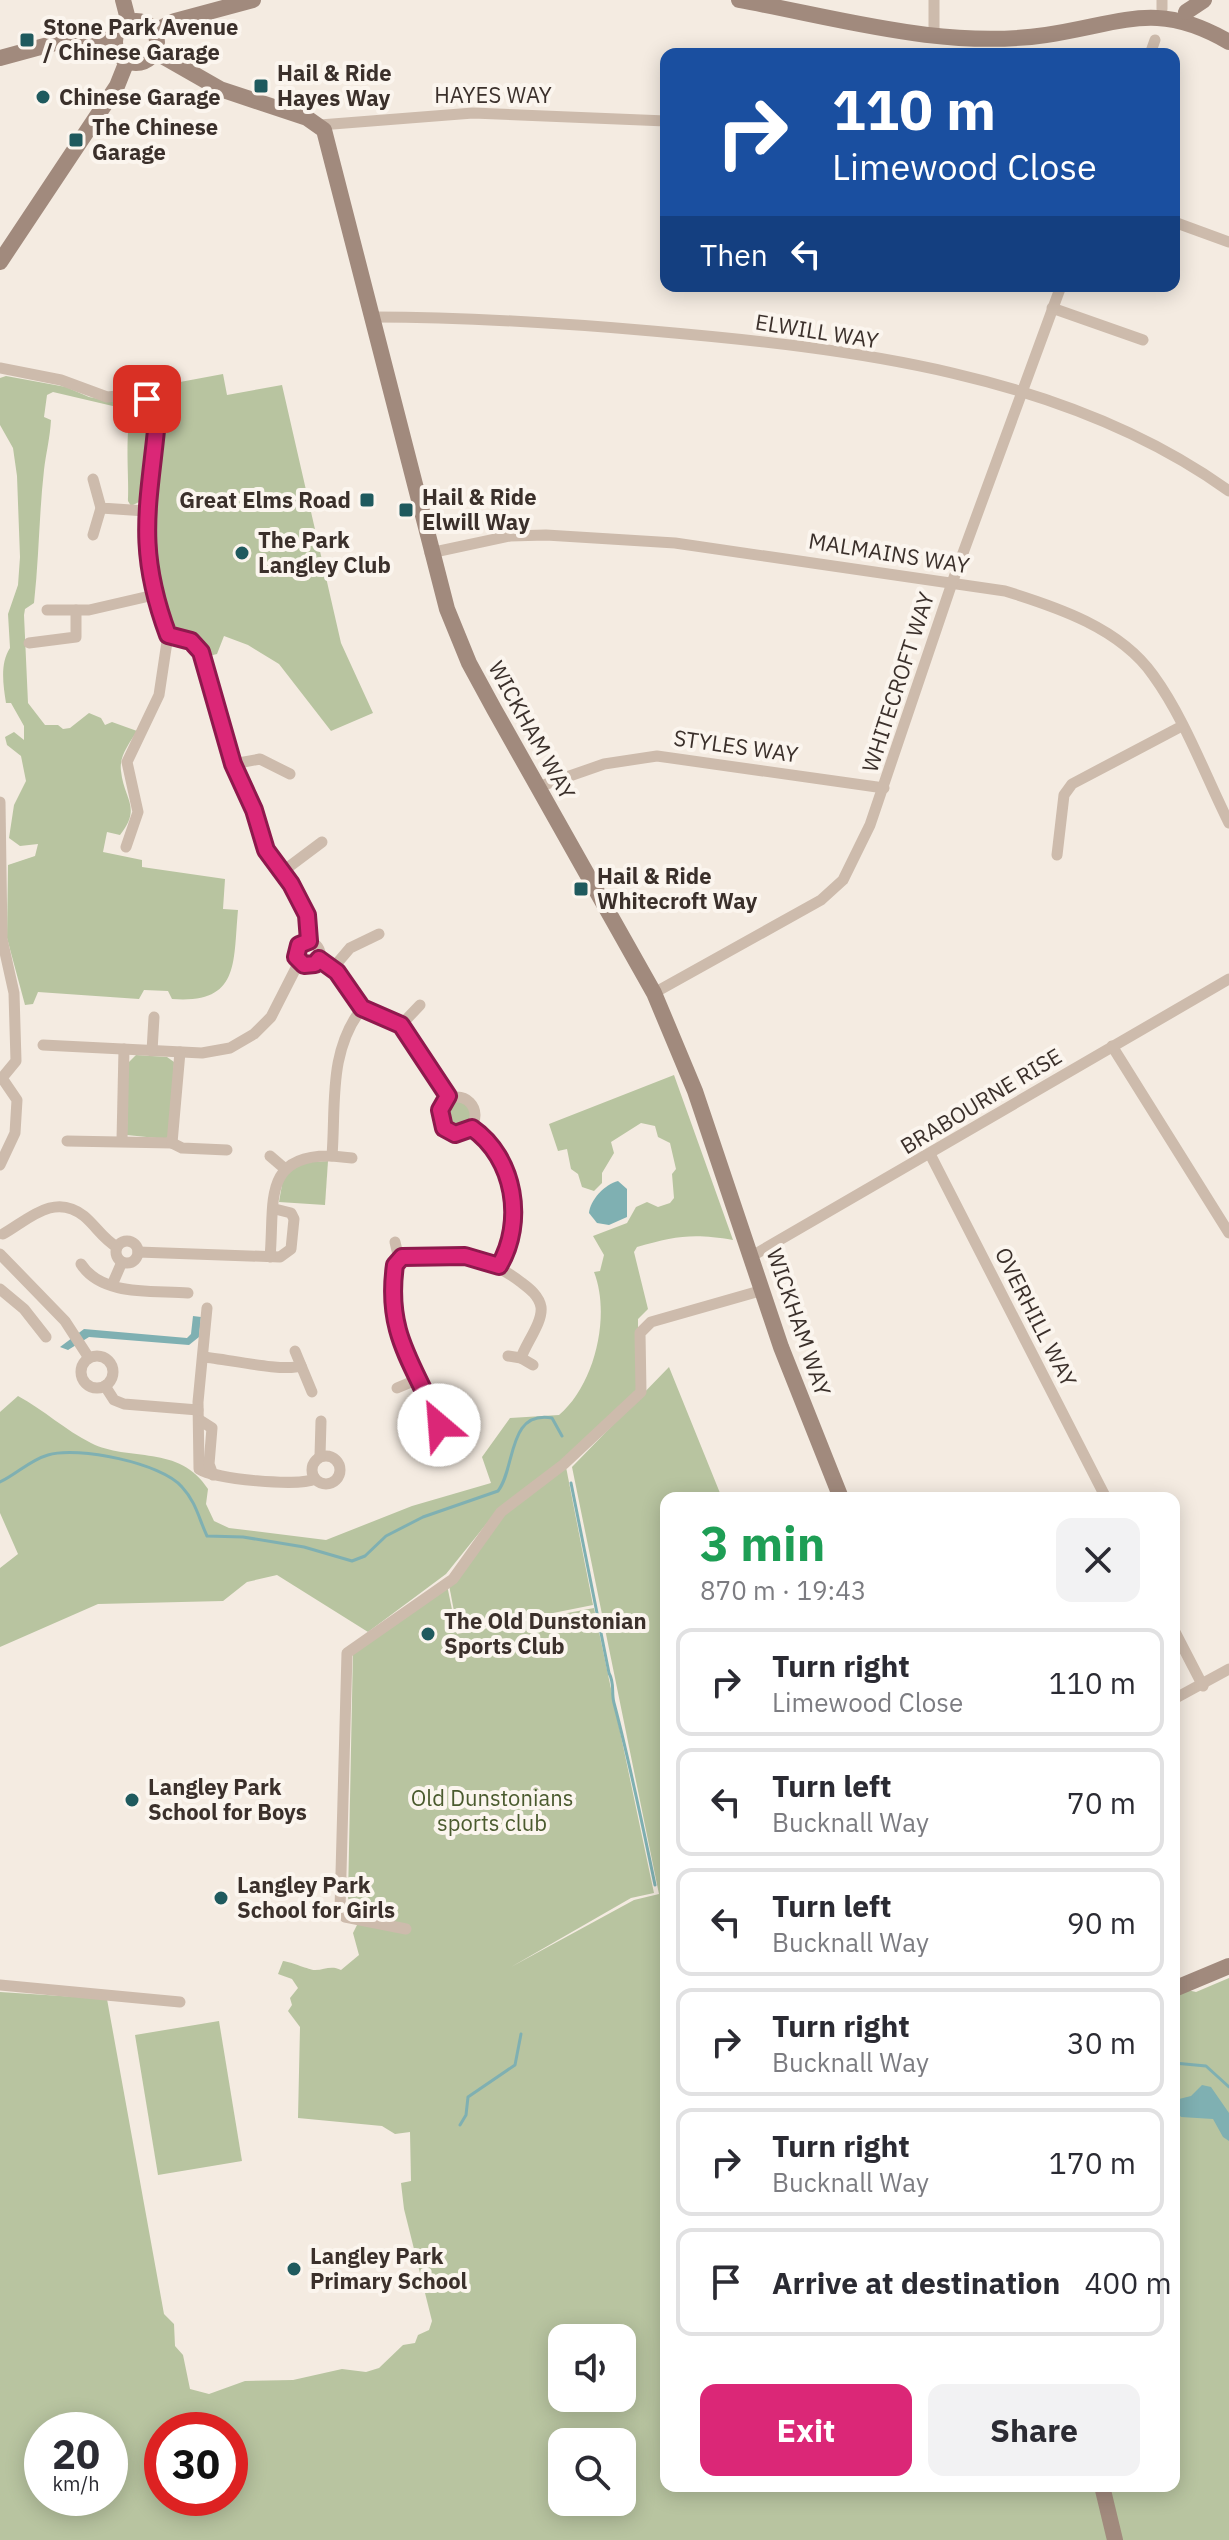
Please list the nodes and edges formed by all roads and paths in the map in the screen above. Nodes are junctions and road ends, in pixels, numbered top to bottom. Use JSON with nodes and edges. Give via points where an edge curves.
{"nodes":[{"id":1,"x":123,"y":0,"type":"edge"},
{"id":2,"x":253,"y":0,"type":"edge"},
{"id":3,"x":739,"y":0,"type":"edge"},
{"id":4,"x":934,"y":0,"type":"edge"},
{"id":5,"x":1204,"y":0,"type":"edge"},
{"id":6,"x":1162,"y":5,"type":"edge"},
{"id":7,"x":1186,"y":12,"type":"junction"},
{"id":8,"x":129,"y":23,"type":"junction"},
{"id":9,"x":155,"y":31,"type":"junction"},
{"id":10,"x":934,"y":36,"type":"junction"},
{"id":11,"x":114,"y":38,"type":"junction"},
{"id":12,"x":1155,"y":40,"type":"dead end"},
{"id":13,"x":1229,"y":42,"type":"edge"},
{"id":14,"x":1152,"y":48,"type":"edge"},
{"id":15,"x":157,"y":53,"type":"junction"},
{"id":16,"x":0,"y":58,"type":"edge"},
{"id":17,"x":127,"y":61,"type":"junction"},
{"id":18,"x":660,"y":121,"type":"edge"},
{"id":19,"x":320,"y":125,"type":"junction"},
{"id":20,"x":1180,"y":224,"type":"edge"},
{"id":21,"x":1229,"y":242,"type":"edge"},
{"id":22,"x":0,"y":262,"type":"edge"},
{"id":23,"x":1059,"y":292,"type":"edge"},
{"id":24,"x":1052,"y":308,"type":"junction"},
{"id":25,"x":374,"y":317,"type":"junction"},
{"id":26,"x":1143,"y":340,"type":"dead end"},
{"id":27,"x":0,"y":368,"type":"edge"},
{"id":28,"x":1023,"y":392,"type":"junction"},
{"id":29,"x":93,"y":479,"type":"dead end"},
{"id":30,"x":1229,"y":491,"type":"edge"},
{"id":31,"x":101,"y":508,"type":"junction"},
{"id":32,"x":146,"y":511,"type":"junction"},
{"id":33,"x":93,"y":535,"type":"dead end"},
{"id":34,"x":430,"y":553,"type":"junction"},
{"id":35,"x":952,"y":583,"type":"junction"},
{"id":36,"x":154,"y":595,"type":"junction"},
{"id":37,"x":47,"y":610,"type":"dead end"},
{"id":38,"x":76,"y":610,"type":"junction"},
{"id":39,"x":168,"y":635,"type":"junction"},
{"id":40,"x":29,"y":643,"type":"dead end"},
{"id":41,"x":1182,"y":726,"type":"junction"},
{"id":42,"x":233,"y":764,"type":"junction"},
{"id":43,"x":290,"y":774,"type":"dead end"},
{"id":44,"x":538,"y":787,"type":"junction"},
{"id":45,"x":884,"y":788,"type":"junction"},
{"id":46,"x":0,"y":802,"type":"edge"},
{"id":47,"x":0,"y":817,"type":"edge"},
{"id":48,"x":1229,"y":823,"type":"edge"},
{"id":49,"x":322,"y":842,"type":"dead end"},
{"id":50,"x":126,"y":847,"type":"dead end"},
{"id":51,"x":1057,"y":855,"type":"dead end"},
{"id":52,"x":282,"y":872,"type":"junction"},
{"id":53,"x":379,"y":934,"type":"dead end"},
{"id":54,"x":309,"y":941,"type":"junction"},
{"id":55,"x":319,"y":959,"type":"junction"},
{"id":56,"x":299,"y":962,"type":"junction"},
{"id":57,"x":333,"y":968,"type":"junction"},
{"id":58,"x":1229,"y":979,"type":"edge"},
{"id":59,"x":654,"y":993,"type":"junction"},
{"id":60,"x":420,"y":1005,"type":"dead end"},
{"id":61,"x":362,"y":1008,"type":"junction"},
{"id":62,"x":154,"y":1017,"type":"dead end"},
{"id":63,"x":401,"y":1025,"type":"junction"},
{"id":64,"x":43,"y":1045,"type":"dead end"},
{"id":65,"x":1112,"y":1046,"type":"junction"},
{"id":66,"x":124,"y":1049,"type":"junction"},
{"id":67,"x":152,"y":1051,"type":"junction"},
{"id":68,"x":180,"y":1052,"type":"junction"},
{"id":69,"x":1,"y":1078,"type":"edge"},
{"id":70,"x":448,"y":1096,"type":"junction"},
{"id":71,"x":472,"y":1128,"type":"junction"},
{"id":72,"x":122,"y":1140,"type":"junction"},
{"id":73,"x":67,"y":1141,"type":"dead end"},
{"id":74,"x":172,"y":1143,"type":"junction"},
{"id":75,"x":227,"y":1150,"type":"dead end"},
{"id":76,"x":930,"y":1154,"type":"junction"},
{"id":77,"x":270,"y":1156,"type":"dead end"},
{"id":78,"x":332,"y":1156,"type":"junction"},
{"id":79,"x":352,"y":1158,"type":"dead end"},
{"id":80,"x":0,"y":1165,"type":"edge"},
{"id":81,"x":284,"y":1168,"type":"junction"},
{"id":82,"x":275,"y":1206,"type":"junction"},
{"id":83,"x":1,"y":1233,"type":"edge"},
{"id":84,"x":1229,"y":1233,"type":"edge"},
{"id":85,"x":395,"y":1242,"type":"dead end"},
{"id":86,"x":117,"y":1247,"type":"junction"},
{"id":87,"x":0,"y":1252,"type":"edge"},
{"id":88,"x":138,"y":1252,"type":"junction"},
{"id":89,"x":752,"y":1256,"type":"junction"},
{"id":90,"x":270,"y":1257,"type":"junction"},
{"id":91,"x":399,"y":1259,"type":"junction"},
{"id":92,"x":122,"y":1262,"type":"junction"},
{"id":93,"x":81,"y":1264,"type":"dead end"},
{"id":94,"x":499,"y":1266,"type":"junction"},
{"id":95,"x":112,"y":1285,"type":"junction"},
{"id":96,"x":0,"y":1289,"type":"edge"},
{"id":97,"x":763,"y":1290,"type":"junction"},
{"id":98,"x":188,"y":1293,"type":"dead end"},
{"id":99,"x":207,"y":1308,"type":"dead end"},
{"id":100,"x":46,"y":1337,"type":"dead end"},
{"id":101,"x":295,"y":1351,"type":"dead end"},
{"id":102,"x":508,"y":1356,"type":"dead end"},
{"id":103,"x":203,"y":1357,"type":"junction"},
{"id":104,"x":89,"y":1358,"type":"junction"},
{"id":105,"x":521,"y":1358,"type":"junction"},
{"id":106,"x":533,"y":1365,"type":"dead end"},
{"id":107,"x":301,"y":1366,"type":"junction"},
{"id":108,"x":416,"y":1380,"type":"junction"},
{"id":109,"x":105,"y":1386,"type":"junction"},
{"id":110,"x":397,"y":1388,"type":"dead end"},
{"id":111,"x":312,"y":1392,"type":"dead end"},
{"id":112,"x":199,"y":1415,"type":"junction"},
{"id":113,"x":321,"y":1421,"type":"dead end"},
{"id":114,"x":439,"y":1425,"type":"dead end"},
{"id":115,"x":320,"y":1456,"type":"junction"},
{"id":116,"x":315,"y":1479,"type":"junction"},
{"id":117,"x":839,"y":1492,"type":"edge"},
{"id":118,"x":1103,"y":1492,"type":"edge"},
{"id":119,"x":1180,"y":1642,"type":"edge"},
{"id":120,"x":1229,"y":1669,"type":"edge"},
{"id":121,"x":1203,"y":1686,"type":"junction"},
{"id":122,"x":1180,"y":1696,"type":"edge"},
{"id":123,"x":406,"y":1929,"type":"dead end"},
{"id":124,"x":1229,"y":1966,"type":"edge"},
{"id":125,"x":0,"y":1985,"type":"edge"},
{"id":126,"x":1180,"y":1986,"type":"edge"},
{"id":127,"x":180,"y":2002,"type":"dead end"},
{"id":128,"x":1103,"y":2492,"type":"edge"},
{"id":129,"x":1115,"y":2540,"type":"edge"}],
"edges":[{"from":1,"to":8,"type":"street"},
{"from":2,"to":9,"type":"street"},
{"from":3,"to":10,"type":"street"},
{"from":4,"to":10,"type":"street"},
{"from":5,"to":7,"type":"street"},
{"from":6,"to":7,"type":"street"},
{"from":6,"to":10,"type":"street","via":[[1049,35],[998,40]]},
{"from":7,"to":13,"type":"street"},
{"from":8,"to":9,"type":"street"},
{"from":8,"to":11,"type":"street","via":[[118,28]]},
{"from":9,"to":15,"type":"street"},
{"from":11,"to":16,"type":"street","via":[[81,36]]},
{"from":11,"to":17,"type":"street","via":[[115,49]]},
{"from":12,"to":14,"type":"street"},
{"from":15,"to":17,"type":"street","via":[[144,62]]},
{"from":15,"to":19,"type":"street","via":[[220,89]]},
{"from":17,"to":22,"type":"street","via":[[117,86]]},
{"from":18,"to":19,"type":"street","name":"HAYES WAY","via":[[473,113]]},
{"from":19,"to":25,"type":"street","name":"WICKHAM WAY","via":[[327,135]]},
{"from":20,"to":21,"type":"street"},
{"from":23,"to":24,"type":"street","name":"WHITECROFT WAY"},
{"from":24,"to":26,"type":"street"},
{"from":24,"to":28,"type":"street","name":"WHITECROFT WAY"},
{"from":25,"to":28,"type":"street","name":"ELWILL WAY","via":[[477,317],[769,342]]},
{"from":25,"to":34,"type":"street","name":"WICKHAM WAY"},
{"from":27,"to":32,"type":"street","via":[[61,380],[107,397],[128,395],[154,402],[158,414]]},
{"from":28,"to":30,"type":"street","name":"ELWILL WAY","via":[[1177,456]]},
{"from":28,"to":35,"type":"street","name":"WHITECROFT WAY"},
{"from":29,"to":31,"type":"street"},
{"from":31,"to":32,"type":"street"},
{"from":31,"to":33,"type":"street"},
{"from":32,"to":36,"type":"street"},
{"from":34,"to":35,"type":"street","name":"MALMAINS WAY","via":[[510,536],[546,535],[675,543]]},
{"from":34,"to":44,"type":"street","name":"WICKHAM WAY","via":[[469,663]]},
{"from":35,"to":41,"type":"street","name":"MALMAINS WAY","via":[[1005,591],[1088,622],[1124,645],[1153,674]]},
{"from":35,"to":45,"type":"street","name":"WHITECROFT WAY"},
{"from":36,"to":38,"type":"street"},
{"from":36,"to":39,"type":"street"},
{"from":37,"to":38,"type":"street"},
{"from":38,"to":40,"type":"street","via":[[76,638]]},
{"from":39,"to":42,"type":"street","via":[[191,641],[201,652]]},
{"from":39,"to":50,"type":"street","via":[[161,690],[127,762],[138,816]]},
{"from":41,"to":48,"type":"street","name":"MALMAINS WAY"},
{"from":41,"to":51,"type":"street","via":[[1072,784],[1064,795]]},
{"from":42,"to":43,"type":"street","via":[[260,759]]},
{"from":42,"to":52,"type":"street","via":[[266,850]]},
{"from":44,"to":45,"type":"street","name":"STYLES WAY","via":[[604,764],[657,756]]},
{"from":44,"to":59,"type":"street","name":"WICKHAM WAY"},
{"from":45,"to":59,"type":"street","name":"WHITECROFT WAY","via":[[843,880],[833,890]]},
{"from":46,"to":47,"type":"street"},
{"from":47,"to":69,"type":"street","via":[[2,939],[14,993],[16,1061]]},
{"from":49,"to":52,"type":"street"},
{"from":52,"to":54,"type":"street","via":[[307,915]]},
{"from":53,"to":57,"type":"street","via":[[350,948]]},
{"from":54,"to":55,"type":"street","via":[[318,946]]},
{"from":54,"to":56,"type":"street","via":[[297,949]]},
{"from":55,"to":56,"type":"street","via":[[311,966]]},
{"from":55,"to":57,"type":"street"},
{"from":56,"to":68,"type":"street","via":[[276,1010],[254,1034],[223,1050]]},
{"from":57,"to":61,"type":"street"},
{"from":58,"to":65,"type":"street","name":"BRABOURNE RISE"},
{"from":59,"to":89,"type":"street","name":"WICKHAM WAY","via":[[695,1091]]},
{"from":60,"to":63,"type":"street"},
{"from":61,"to":63,"type":"street"},
{"from":61,"to":78,"type":"street","via":[[347,1029],[336,1060]]},
{"from":62,"to":67,"type":"street"},
{"from":63,"to":70,"type":"street"},
{"from":64,"to":66,"type":"street"},
{"from":65,"to":76,"type":"street","name":"BRABOURNE RISE"},
{"from":65,"to":84,"type":"street"},
{"from":66,"to":67,"type":"street"},
{"from":66,"to":72,"type":"street"},
{"from":67,"to":68,"type":"street"},
{"from":68,"to":74,"type":"street"},
{"from":69,"to":80,"type":"street","via":[[17,1100],[15,1133]]},
{"from":70,"to":71,"type":"street","via":[[471,1104]]},
{"from":70,"to":71,"type":"street","via":[[440,1115],[445,1135]]},
{"from":71,"to":94,"type":"street","via":[[494,1148],[514,1206],[512,1237]]},
{"from":72,"to":73,"type":"street"},
{"from":72,"to":74,"type":"street"},
{"from":74,"to":75,"type":"street"},
{"from":76,"to":89,"type":"street","name":"BRABOURNE RISE"},
{"from":76,"to":118,"type":"street","name":"OVERHILL WAY"},
{"from":77,"to":81,"type":"street"},
{"from":78,"to":79,"type":"street"},
{"from":78,"to":81,"type":"street","via":[[301,1157]]},
{"from":81,"to":82,"type":"street"},
{"from":82,"to":90,"type":"street"},
{"from":82,"to":90,"type":"street","via":[[294,1216],[292,1245],[284,1256]]},
{"from":83,"to":86,"type":"street","via":[[38,1211],[60,1207],[81,1214]]},
{"from":83,"to":87,"type":"street"},
{"from":85,"to":91,"type":"street"},
{"from":86,"to":88,"type":"street","via":[[128,1241]]},
{"from":86,"to":92,"type":"street"},
{"from":87,"to":104,"type":"street"},
{"from":88,"to":90,"type":"street"},
{"from":88,"to":92,"type":"street","via":[[133,1261]]},
{"from":89,"to":97,"type":"street","name":"WICKHAM WAY"},
{"from":91,"to":94,"type":"street","via":[[465,1256]]},
{"from":91,"to":108,"type":"street","via":[[393,1317]]},
{"from":92,"to":95,"type":"street"},
{"from":93,"to":95,"type":"street"},
{"from":94,"to":105,"type":"street","via":[[541,1305]]},
{"from":95,"to":98,"type":"street"},
{"from":96,"to":100,"type":"street"},
{"from":97,"to":117,"type":"street","name":"WICKHAM WAY"},
{"from":97,"to":123,"type":"street","via":[[651,1322],[640,1333],[641,1392],[564,1464],[501,1512],[453,1579],[347,1653],[340,1910],[345,1917]]},
{"from":99,"to":103,"type":"street"},
{"from":101,"to":107,"type":"street"},
{"from":102,"to":105,"type":"street"},
{"from":103,"to":107,"type":"street"},
{"from":103,"to":112,"type":"street"},
{"from":104,"to":109,"type":"street","via":[[82,1367],[84,1381]]},
{"from":104,"to":109,"type":"street","via":[[104,1357],[112,1364],[114,1375]]},
{"from":105,"to":106,"type":"street"},
{"from":107,"to":111,"type":"street"},
{"from":108,"to":110,"type":"street"},
{"from":108,"to":114,"type":"street"},
{"from":109,"to":112,"type":"street","via":[[120,1403]]},
{"from":112,"to":116,"type":"street","via":[[212,1428],[213,1475],[302,1483]]},
{"from":113,"to":115,"type":"street"},
{"from":115,"to":116,"type":"street","via":[[312,1464]]},
{"from":115,"to":116,"type":"street","via":[[334,1458],[339,1473],[329,1483]]},
{"from":119,"to":121,"type":"street"},
{"from":120,"to":121,"type":"street"},
{"from":121,"to":122,"type":"street"},
{"from":124,"to":126,"type":"street"},
{"from":125,"to":127,"type":"street"},
{"from":128,"to":129,"type":"street"}]}
